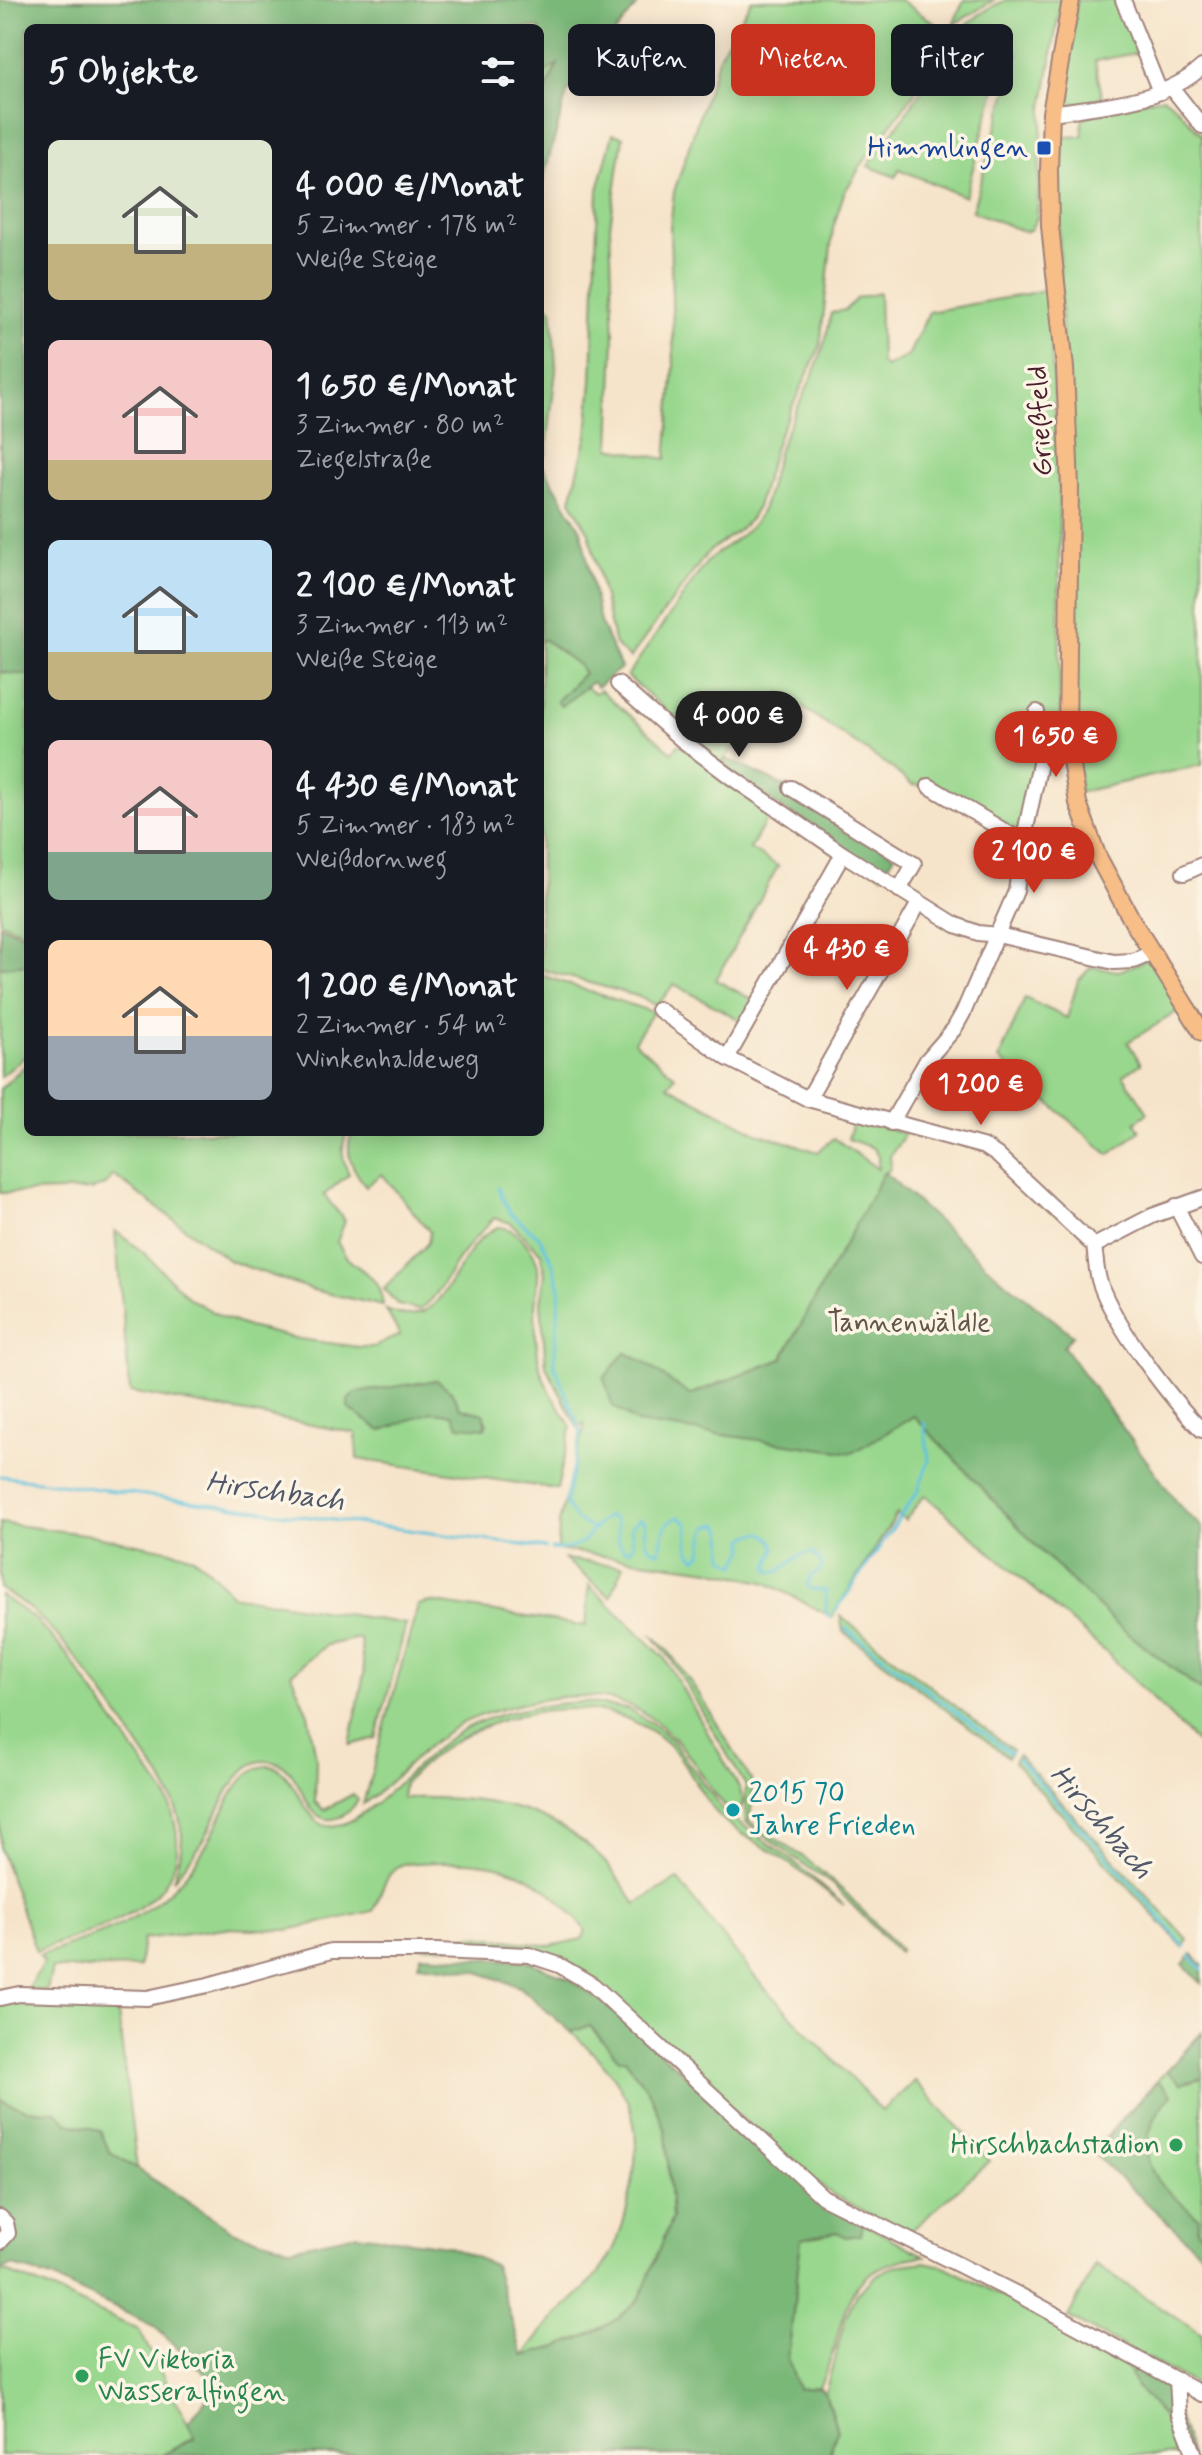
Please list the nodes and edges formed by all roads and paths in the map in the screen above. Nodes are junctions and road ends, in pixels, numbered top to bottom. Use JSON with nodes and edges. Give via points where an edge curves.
{"nodes":[{"id":1,"x":1071,"y":0,"type":"edge"},
{"id":2,"x":1123,"y":0,"type":"edge"},
{"id":3,"x":1202,"y":67,"type":"edge"},
{"id":4,"x":1166,"y":90,"type":"junction"},
{"id":5,"x":1051,"y":113,"type":"junction"},
{"id":6,"x":1202,"y":126,"type":"edge"},
{"id":7,"x":618,"y":684,"type":"dead end"},
{"id":8,"x":1037,"y":712,"type":"dead end"},
{"id":9,"x":929,"y":786,"type":"dead end"},
{"id":10,"x":791,"y":788,"type":"dead end"},
{"id":11,"x":1023,"y":842,"type":"junction"},
{"id":12,"x":843,"y":854,"type":"junction"},
{"id":13,"x":1202,"y":865,"type":"edge"},
{"id":14,"x":1184,"y":873,"type":"dead end"},
{"id":15,"x":899,"y":890,"type":"junction"},
{"id":16,"x":919,"y":903,"type":"junction"},
{"id":17,"x":998,"y":935,"type":"junction"},
{"id":18,"x":1152,"y":953,"type":"junction"},
{"id":19,"x":658,"y":1009,"type":"dead end"},
{"id":20,"x":1202,"y":1032,"type":"edge"},
{"id":21,"x":727,"y":1058,"type":"junction"},
{"id":22,"x":808,"y":1099,"type":"junction"},
{"id":23,"x":891,"y":1123,"type":"junction"},
{"id":24,"x":1202,"y":1198,"type":"edge"},
{"id":25,"x":1176,"y":1206,"type":"junction"},
{"id":26,"x":1094,"y":1246,"type":"junction"},
{"id":27,"x":1202,"y":1257,"type":"edge"},
{"id":28,"x":1202,"y":1430,"type":"edge"},
{"id":29,"x":0,"y":1998,"type":"edge"},
{"id":30,"x":0,"y":2217,"type":"edge"},
{"id":31,"x":0,"y":2242,"type":"edge"},
{"id":32,"x":1177,"y":2380,"type":"junction"},
{"id":33,"x":1202,"y":2394,"type":"edge"},
{"id":34,"x":1195,"y":2455,"type":"edge"}],
"edges":[{"from":1,"to":5,"type":"main road","name":"Grießfeld"},
{"from":2,"to":4,"type":"street"},
{"from":3,"to":4,"type":"street"},
{"from":4,"to":5,"type":"street"},
{"from":4,"to":6,"type":"street"},
{"from":5,"to":18,"type":"main road","name":"Grießfeld","via":[[1050,226],[1065,368],[1070,487],[1067,736],[1078,803],[1097,855]]},
{"from":7,"to":12,"type":"street","via":[[682,740]]},
{"from":8,"to":11,"type":"street","via":[[1041,759]]},
{"from":9,"to":11,"type":"street"},
{"from":10,"to":15,"type":"street","via":[[914,864]]},
{"from":11,"to":17,"type":"street","via":[[1016,891]]},
{"from":12,"to":15,"type":"street"},
{"from":12,"to":21,"type":"street"},
{"from":13,"to":14,"type":"street"},
{"from":15,"to":16,"type":"street"},
{"from":16,"to":17,"type":"street","via":[[956,925]]},
{"from":16,"to":22,"type":"street"},
{"from":17,"to":18,"type":"street","via":[[1114,962]]},
{"from":17,"to":23,"type":"street","via":[[954,1029],[927,1060]]},
{"from":18,"to":20,"type":"main road","name":"Grießfeld"},
{"from":19,"to":21,"type":"street"},
{"from":21,"to":22,"type":"street"},
{"from":22,"to":23,"type":"street"},
{"from":23,"to":26,"type":"street","via":[[985,1147]]},
{"from":24,"to":25,"type":"street"},
{"from":25,"to":26,"type":"street"},
{"from":25,"to":27,"type":"street"},
{"from":26,"to":28,"type":"street","via":[[1100,1283],[1112,1309],[1158,1378]]},
{"from":29,"to":32,"type":"street","via":[[147,1998],[331,1951],[529,1955],[593,1985],[823,2197]]},
{"from":30,"to":31,"type":"street","via":[[8,2233]]},
{"from":32,"to":33,"type":"street"},
{"from":32,"to":34,"type":"street","via":[[1179,2414]]}]}
